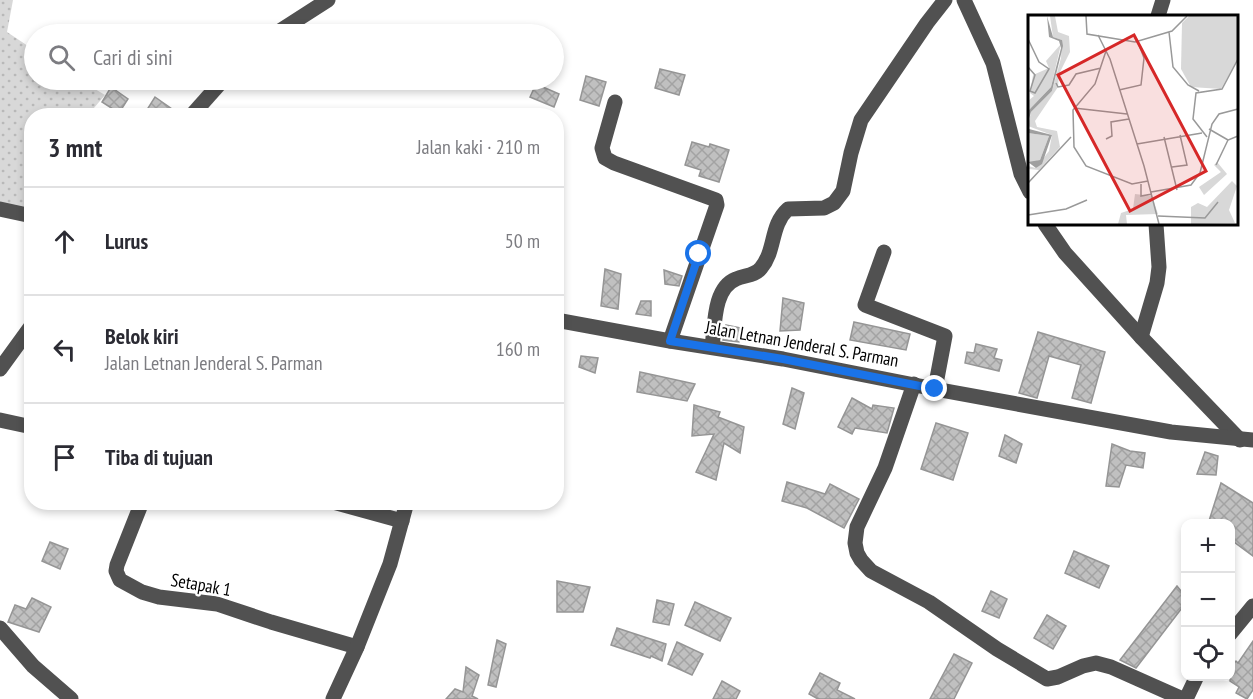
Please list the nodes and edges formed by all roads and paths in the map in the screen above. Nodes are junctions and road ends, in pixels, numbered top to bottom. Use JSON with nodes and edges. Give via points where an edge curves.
{"nodes":[{"id":1,"x":327,"y":0,"type":"edge"},
{"id":2,"x":945,"y":0,"type":"edge"},
{"id":3,"x":964,"y":0,"type":"edge"},
{"id":4,"x":1164,"y":0,"type":"edge"},
{"id":5,"x":1158,"y":15,"type":"edge"},
{"id":6,"x":290,"y":24,"type":"edge"},
{"id":7,"x":214,"y":90,"type":"edge"},
{"id":8,"x":615,"y":102,"type":"dead end"},
{"id":9,"x":197,"y":108,"type":"edge"},
{"id":10,"x":1028,"y":189,"type":"edge"},
{"id":11,"x":0,"y":209,"type":"edge"},
{"id":12,"x":24,"y":214,"type":"edge"},
{"id":13,"x":1046,"y":225,"type":"edge"},
{"id":14,"x":1156,"y":225,"type":"edge"},
{"id":15,"x":884,"y":252,"type":"dead end"},
{"id":16,"x":564,"y":321,"type":"edge"},
{"id":17,"x":24,"y":336,"type":"edge"},
{"id":18,"x":1140,"y":338,"type":"junction"},
{"id":19,"x":670,"y":341,"type":"junction"},
{"id":20,"x":712,"y":347,"type":"junction"},
{"id":21,"x":0,"y":369,"type":"edge"},
{"id":22,"x":914,"y":384,"type":"junction"},
{"id":23,"x":935,"y":389,"type":"junction"},
{"id":24,"x":0,"y":420,"type":"edge"},
{"id":25,"x":24,"y":425,"type":"edge"},
{"id":26,"x":1247,"y":440,"type":"edge"},
{"id":27,"x":139,"y":510,"type":"edge"},
{"id":28,"x":362,"y":510,"type":"edge"},
{"id":29,"x":405,"y":510,"type":"edge"},
{"id":30,"x":402,"y":521,"type":"junction"},
{"id":31,"x":1253,"y":606,"type":"edge"},
{"id":32,"x":0,"y":628,"type":"edge"},
{"id":33,"x":1235,"y":628,"type":"edge"},
{"id":34,"x":357,"y":646,"type":"junction"},
{"id":35,"x":1194,"y":681,"type":"edge"},
{"id":36,"x":71,"y":699,"type":"edge"},
{"id":37,"x":333,"y":699,"type":"edge"},
{"id":38,"x":1184,"y":699,"type":"edge"}],
"edges":[{"from":1,"to":6,"type":"street"},
{"from":2,"to":20,"type":"street","via":[[861,120],[843,191],[834,203],[824,208],[788,209],[778,220],[761,269],[726,287],[717,305]]},
{"from":3,"to":10,"type":"street","via":[[993,63]]},
{"from":4,"to":5,"type":"street"},
{"from":7,"to":9,"type":"street"},
{"from":8,"to":19,"type":"street","via":[[602,148],[605,158],[716,200]]},
{"from":11,"to":12,"type":"street"},
{"from":13,"to":18,"type":"street","via":[[1065,253]]},
{"from":14,"to":18,"type":"street","via":[[1157,283]]},
{"from":15,"to":23,"type":"street","via":[[865,305],[945,336]]},
{"from":16,"to":19,"type":"street","name":"Jalan Letnan Jenderal S. Parman"},
{"from":17,"to":21,"type":"street"},
{"from":18,"to":26,"type":"street"},
{"from":19,"to":20,"type":"street","name":"Jalan Letnan Jenderal S. Parman"},
{"from":20,"to":22,"type":"street","name":"Jalan Letnan Jenderal S. Parman"},
{"from":22,"to":23,"type":"street","name":"Jalan Letnan Jenderal S. Parman"},
{"from":22,"to":38,"type":"street","via":[[885,468],[857,527],[856,553],[861,560],[871,571],[929,602],[1047,679],[1096,663]]},
{"from":23,"to":26,"type":"street","name":"Jalan Letnan Jenderal S. Parman","via":[[1171,432]]},
{"from":24,"to":25,"type":"street"},
{"from":27,"to":34,"type":"street","name":"Setapak 1","via":[[116,571],[129,586],[159,597],[217,604]]},
{"from":28,"to":30,"type":"street"},
{"from":29,"to":30,"type":"street"},
{"from":30,"to":34,"type":"street","via":[[390,564]]},
{"from":31,"to":33,"type":"street"},
{"from":32,"to":36,"type":"street","via":[[33,666]]},
{"from":34,"to":37,"type":"street"},
{"from":35,"to":38,"type":"street"}]}
